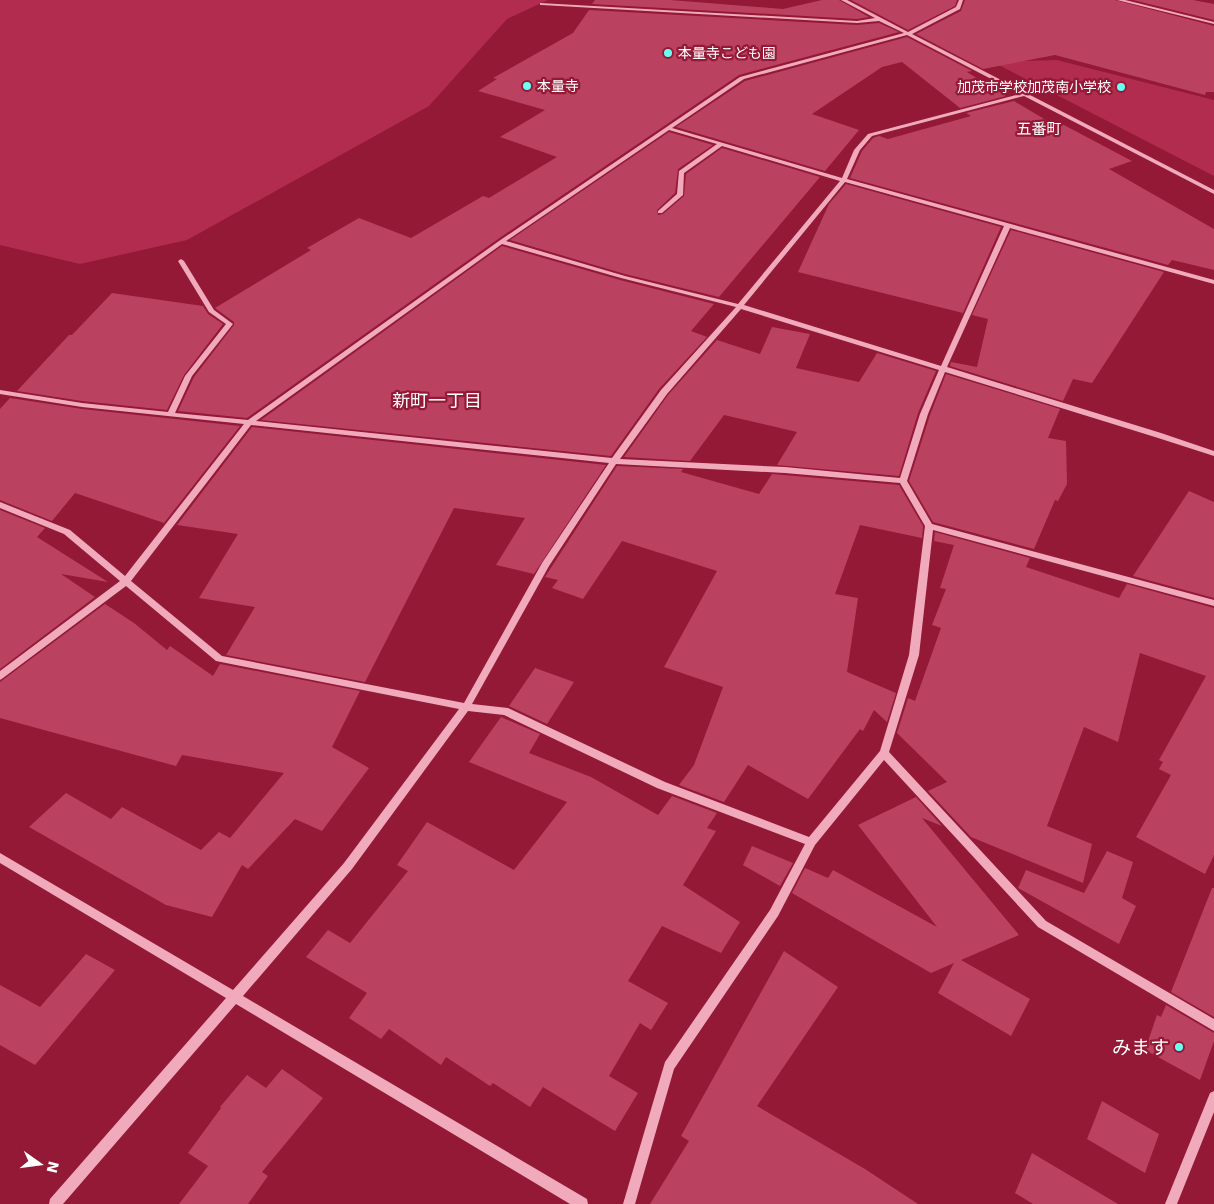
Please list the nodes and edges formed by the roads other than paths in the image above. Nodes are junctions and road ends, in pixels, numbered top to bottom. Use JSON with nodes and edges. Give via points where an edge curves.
{"nodes":[{"id":1,"x":961,"y":0,"type":"edge"},
{"id":2,"x":1119,"y":0,"type":"edge"},
{"id":3,"x":848,"y":1,"type":"edge"},
{"id":4,"x":542,"y":4,"type":"dead end"},
{"id":5,"x":880,"y":19,"type":"junction"},
{"id":6,"x":1214,"y":23,"type":"edge"},
{"id":7,"x":910,"y":33,"type":"junction"},
{"id":8,"x":1024,"y":94,"type":"junction"},
{"id":9,"x":668,"y":128,"type":"junction"},
{"id":10,"x":721,"y":144,"type":"junction"},
{"id":11,"x":844,"y":180,"type":"junction"},
{"id":12,"x":1214,"y":192,"type":"edge"},
{"id":13,"x":660,"y":212,"type":"dead end"},
{"id":14,"x":1008,"y":225,"type":"junction"},
{"id":15,"x":501,"y":242,"type":"junction"},
{"id":16,"x":181,"y":261,"type":"dead end"},
{"id":17,"x":1214,"y":282,"type":"edge"},
{"id":18,"x":740,"y":306,"type":"junction"},
{"id":19,"x":943,"y":368,"type":"junction"},
{"id":20,"x":0,"y":392,"type":"edge"},
{"id":21,"x":171,"y":414,"type":"junction"},
{"id":22,"x":250,"y":422,"type":"junction"},
{"id":23,"x":1214,"y":454,"type":"edge"},
{"id":24,"x":614,"y":461,"type":"junction"},
{"id":25,"x":904,"y":480,"type":"junction"},
{"id":26,"x":0,"y":505,"type":"edge"},
{"id":27,"x":930,"y":526,"type":"junction"},
{"id":28,"x":126,"y":581,"type":"junction"},
{"id":29,"x":1214,"y":603,"type":"edge"},
{"id":30,"x":0,"y":676,"type":"edge"},
{"id":31,"x":466,"y":707,"type":"junction"},
{"id":32,"x":884,"y":753,"type":"junction"},
{"id":33,"x":811,"y":842,"type":"junction"},
{"id":34,"x":0,"y":858,"type":"edge"},
{"id":35,"x":233,"y":998,"type":"junction"},
{"id":36,"x":1214,"y":1025,"type":"edge"},
{"id":37,"x":1214,"y":1097,"type":"edge"},
{"id":38,"x":55,"y":1204,"type":"edge"},
{"id":39,"x":582,"y":1204,"type":"edge"},
{"id":40,"x":628,"y":1204,"type":"edge"},
{"id":41,"x":1172,"y":1204,"type":"edge"}],
"edges":[{"from":1,"to":7,"type":"street","via":[[958,8]]},
{"from":2,"to":6,"type":"street"},
{"from":3,"to":5,"type":"street"},
{"from":4,"to":5,"type":"street","via":[[857,22]]},
{"from":5,"to":7,"type":"street"},
{"from":7,"to":8,"type":"street"},
{"from":7,"to":9,"type":"street","via":[[742,78]]},
{"from":8,"to":11,"type":"street","via":[[870,135],[857,150]]},
{"from":8,"to":12,"type":"street"},
{"from":9,"to":10,"type":"street"},
{"from":9,"to":15,"type":"street"},
{"from":10,"to":11,"type":"street"},
{"from":10,"to":13,"type":"street","via":[[681,172],[680,195]]},
{"from":11,"to":14,"type":"street"},
{"from":11,"to":18,"type":"street"},
{"from":14,"to":17,"type":"street"},
{"from":14,"to":19,"type":"street"},
{"from":15,"to":18,"type":"street"},
{"from":15,"to":22,"type":"street"},
{"from":16,"to":21,"type":"street","via":[[211,311],[230,324],[189,376]]},
{"from":18,"to":19,"type":"street"},
{"from":18,"to":24,"type":"street","via":[[664,392]]},
{"from":19,"to":23,"type":"street"},
{"from":19,"to":25,"type":"street","via":[[924,414]]},
{"from":20,"to":21,"type":"street"},
{"from":21,"to":22,"type":"street"},
{"from":22,"to":24,"type":"street"},
{"from":22,"to":28,"type":"street"},
{"from":24,"to":25,"type":"street"},
{"from":24,"to":31,"type":"street","via":[[546,565]]},
{"from":25,"to":27,"type":"street"},
{"from":26,"to":28,"type":"street","via":[[68,532]]},
{"from":27,"to":29,"type":"street"},
{"from":27,"to":32,"type":"street","via":[[914,655]]},
{"from":28,"to":30,"type":"street"},
{"from":28,"to":31,"type":"street","via":[[219,659]]},
{"from":31,"to":33,"type":"street","via":[[505,711],[660,785]]},
{"from":31,"to":35,"type":"street","via":[[348,866]]},
{"from":32,"to":33,"type":"street"},
{"from":32,"to":36,"type":"street","via":[[1042,924]]},
{"from":33,"to":40,"type":"street","via":[[774,913],[669,1066]]},
{"from":34,"to":35,"type":"street"},
{"from":35,"to":38,"type":"street"},
{"from":35,"to":39,"type":"street"},
{"from":37,"to":41,"type":"street"}]}
